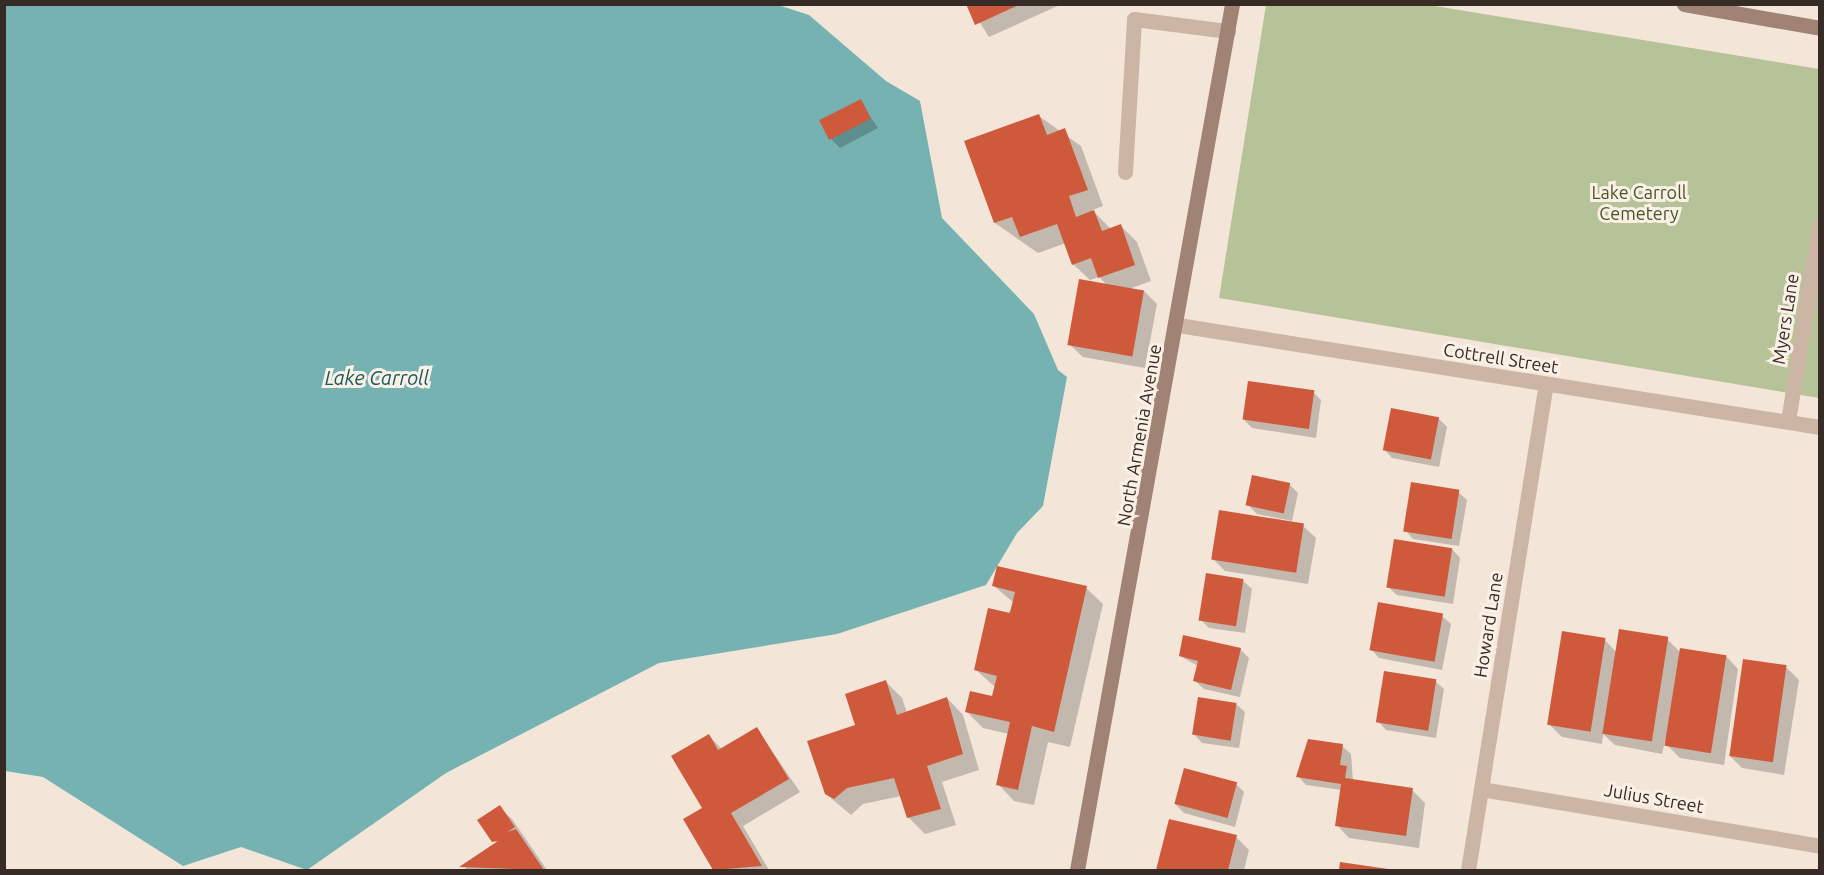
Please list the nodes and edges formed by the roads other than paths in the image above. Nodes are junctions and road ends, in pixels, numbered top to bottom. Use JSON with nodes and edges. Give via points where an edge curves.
{"nodes":[{"id":1,"x":1232,"y":4,"type":"edge"},
{"id":2,"x":1684,"y":4,"type":"edge"},
{"id":3,"x":1820,"y":28,"type":"edge"},
{"id":4,"x":1228,"y":31,"type":"junction"},
{"id":5,"x":1125,"y":172,"type":"dead end"},
{"id":6,"x":1820,"y":224,"type":"edge"},
{"id":7,"x":1178,"y":325,"type":"junction"},
{"id":8,"x":1546,"y":385,"type":"junction"},
{"id":9,"x":1788,"y":421,"type":"junction"},
{"id":10,"x":1820,"y":427,"type":"edge"},
{"id":11,"x":1481,"y":789,"type":"junction"},
{"id":12,"x":1820,"y":846,"type":"edge"},
{"id":13,"x":1077,"y":870,"type":"edge"},
{"id":14,"x":1468,"y":870,"type":"edge"}],
"edges":[{"from":1,"to":4,"type":"main road","name":"North Armenia Avenue"},
{"from":2,"to":3,"type":"main road"},
{"from":4,"to":5,"type":"street","via":[[1134,19]]},
{"from":4,"to":7,"type":"main road","name":"North Armenia Avenue"},
{"from":6,"to":9,"type":"street","name":"Myers Lane"},
{"from":7,"to":8,"type":"street","name":"Cottrell Street"},
{"from":7,"to":13,"type":"main road","name":"North Armenia Avenue"},
{"from":8,"to":9,"type":"street","name":"Cottrell Street"},
{"from":8,"to":11,"type":"street","name":"Howard Lane"},
{"from":9,"to":10,"type":"street","name":"Cottrell Street"},
{"from":11,"to":12,"type":"street","name":"Julius Street"},
{"from":11,"to":14,"type":"street","name":"Howard Lane"}]}
